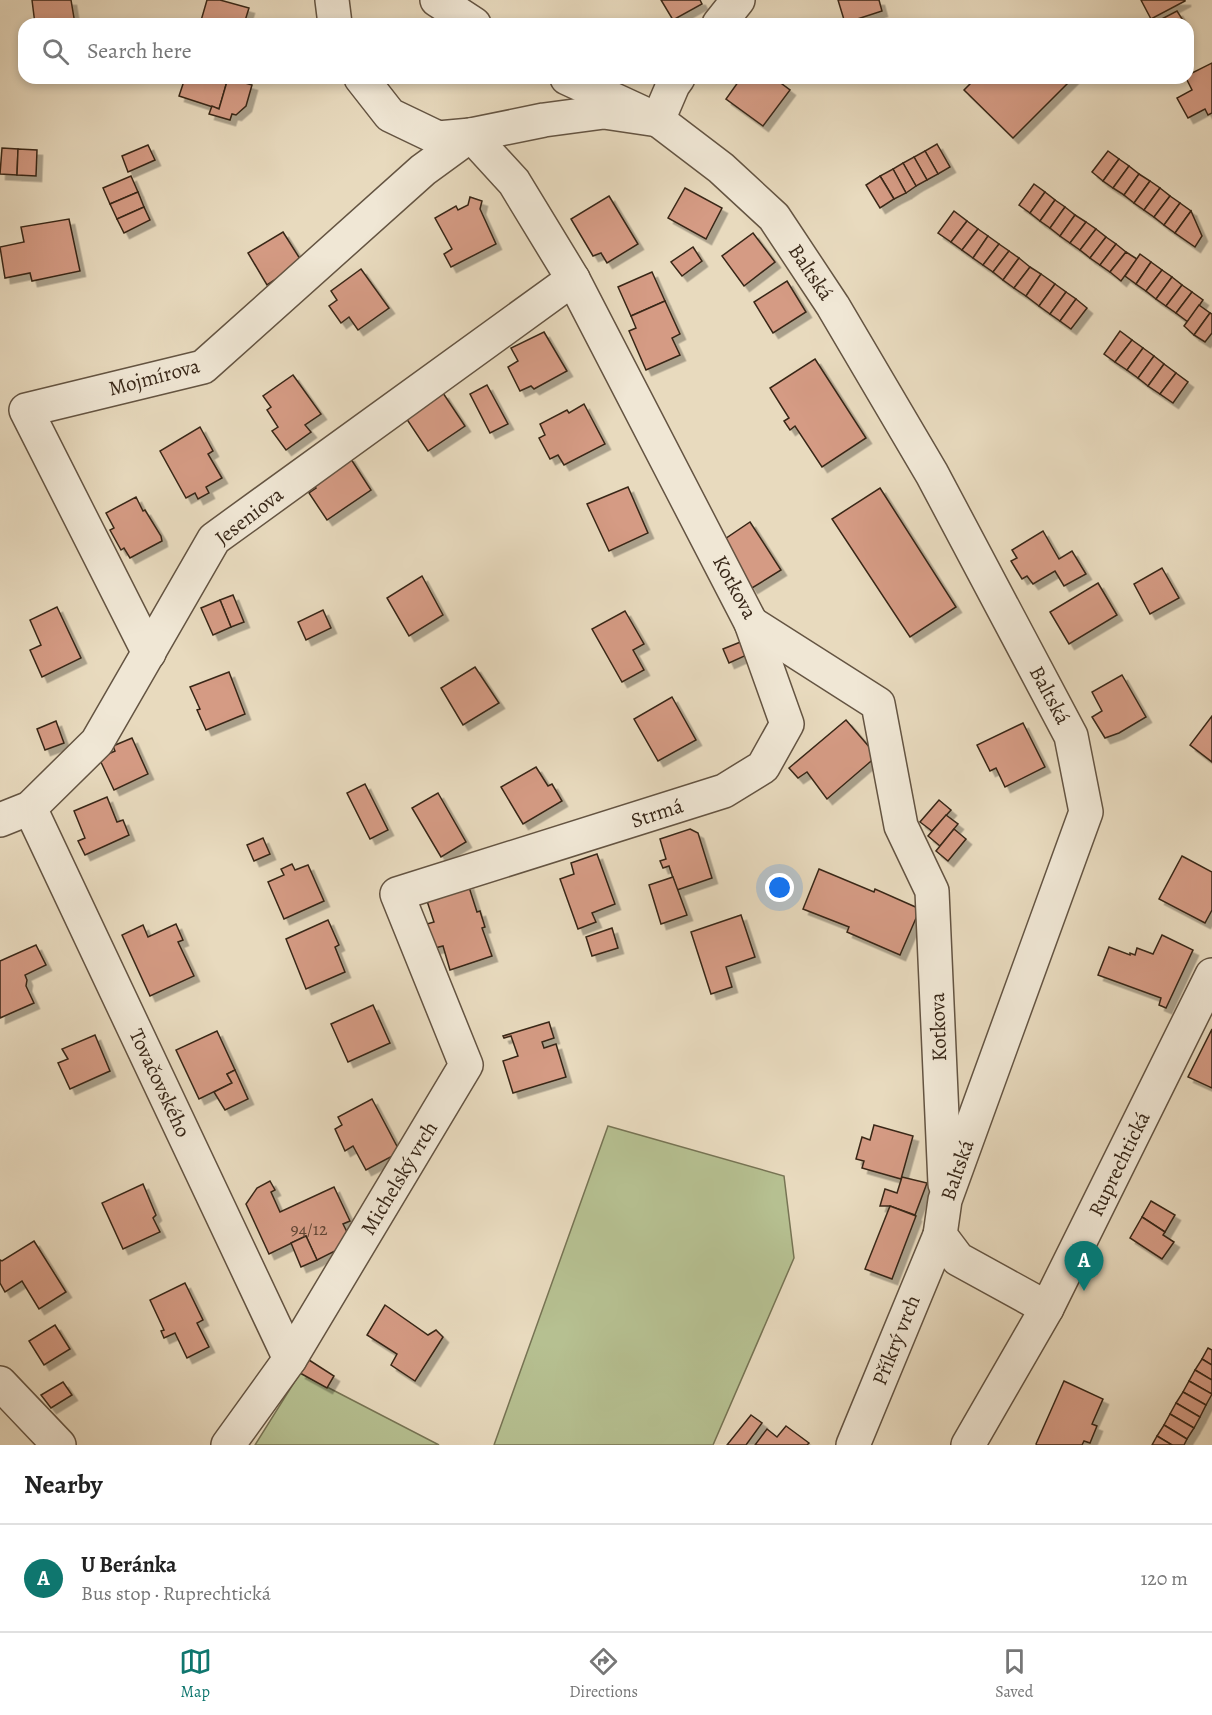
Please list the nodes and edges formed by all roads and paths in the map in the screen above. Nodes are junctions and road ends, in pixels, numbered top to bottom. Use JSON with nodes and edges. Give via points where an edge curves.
{"nodes":[{"id":1,"x":332,"y":0,"type":"edge"},
{"id":2,"x":437,"y":0,"type":"edge"},
{"id":3,"x":738,"y":0,"type":"edge"},
{"id":4,"x":334,"y":18,"type":"edge"},
{"id":5,"x":465,"y":18,"type":"edge"},
{"id":6,"x":724,"y":18,"type":"edge"},
{"id":7,"x":366,"y":84,"type":"edge"},
{"id":8,"x":580,"y":84,"type":"edge"},
{"id":9,"x":673,"y":84,"type":"edge"},
{"id":10,"x":658,"y":120,"type":"junction"},
{"id":11,"x":471,"y":135,"type":"junction"},
{"id":12,"x":573,"y":279,"type":"junction"},
{"id":13,"x":751,"y":623,"type":"junction"},
{"id":14,"x":149,"y":653,"type":"junction"},
{"id":15,"x":30,"y":808,"type":"junction"},
{"id":16,"x":0,"y":820,"type":"edge"},
{"id":17,"x":397,"y":894,"type":"joint"},
{"id":18,"x":1212,"y":975,"type":"edge"},
{"id":19,"x":945,"y":1200,"type":"junction"},
{"id":20,"x":939,"y":1235,"type":"junction"},
{"id":21,"x":1047,"y":1308,"type":"junction"},
{"id":22,"x":290,"y":1359,"type":"junction"},
{"id":23,"x":0,"y":1383,"type":"edge"},
{"id":24,"x":59,"y":1445,"type":"edge"},
{"id":25,"x":228,"y":1445,"type":"edge"},
{"id":26,"x":853,"y":1445,"type":"edge"},
{"id":27,"x":968,"y":1445,"type":"edge"}],
"edges":[{"from":1,"to":4,"type":"street"},
{"from":2,"to":5,"type":"street"},
{"from":3,"to":6,"type":"street"},
{"from":7,"to":11,"type":"street","via":[[390,115],[438,138]]},
{"from":8,"to":10,"type":"street","name":"Baltská"},
{"from":9,"to":10,"type":"street"},
{"from":10,"to":11,"type":"street","name":"Baltská","via":[[604,112]]},
{"from":10,"to":19,"type":"street","name":"Baltská","via":[[721,168],[774,217],[828,298],[932,474],[1071,736],[1086,812]]},
{"from":11,"to":12,"type":"street","name":"Kotkova","via":[[514,182]]},
{"from":11,"to":14,"type":"street","name":"Mojmírova","via":[[423,170],[203,367],[26,410]]},
{"from":12,"to":13,"type":"street","name":"Kotkova"},
{"from":12,"to":14,"type":"street","name":"Jeseniova","via":[[214,539]]},
{"from":13,"to":17,"type":"street","name":"Strmá","via":[[787,724],[763,767],[724,791]]},
{"from":13,"to":19,"type":"street","name":"Kotkova","via":[[878,704],[902,826],[932,891]]},
{"from":14,"to":15,"type":"street","name":"Jeseniova","via":[[97,742]]},
{"from":15,"to":16,"type":"street","name":"Jeseniova"},
{"from":15,"to":22,"type":"street","name":"Tovačovského"},
{"from":17,"to":22,"type":"street","name":"Michelský vrch","via":[[466,1065]]},
{"from":18,"to":21,"type":"street","name":"Ruprechtická"},
{"from":19,"to":20,"type":"street","name":"Baltská"},
{"from":20,"to":21,"type":"street","via":[[958,1259]]},
{"from":20,"to":26,"type":"street","name":"Příkrý vrch"},
{"from":21,"to":27,"type":"street","name":"Ruprechtická"},
{"from":22,"to":25,"type":"street","name":"Michelský vrch"},
{"from":23,"to":24,"type":"street"}]}
